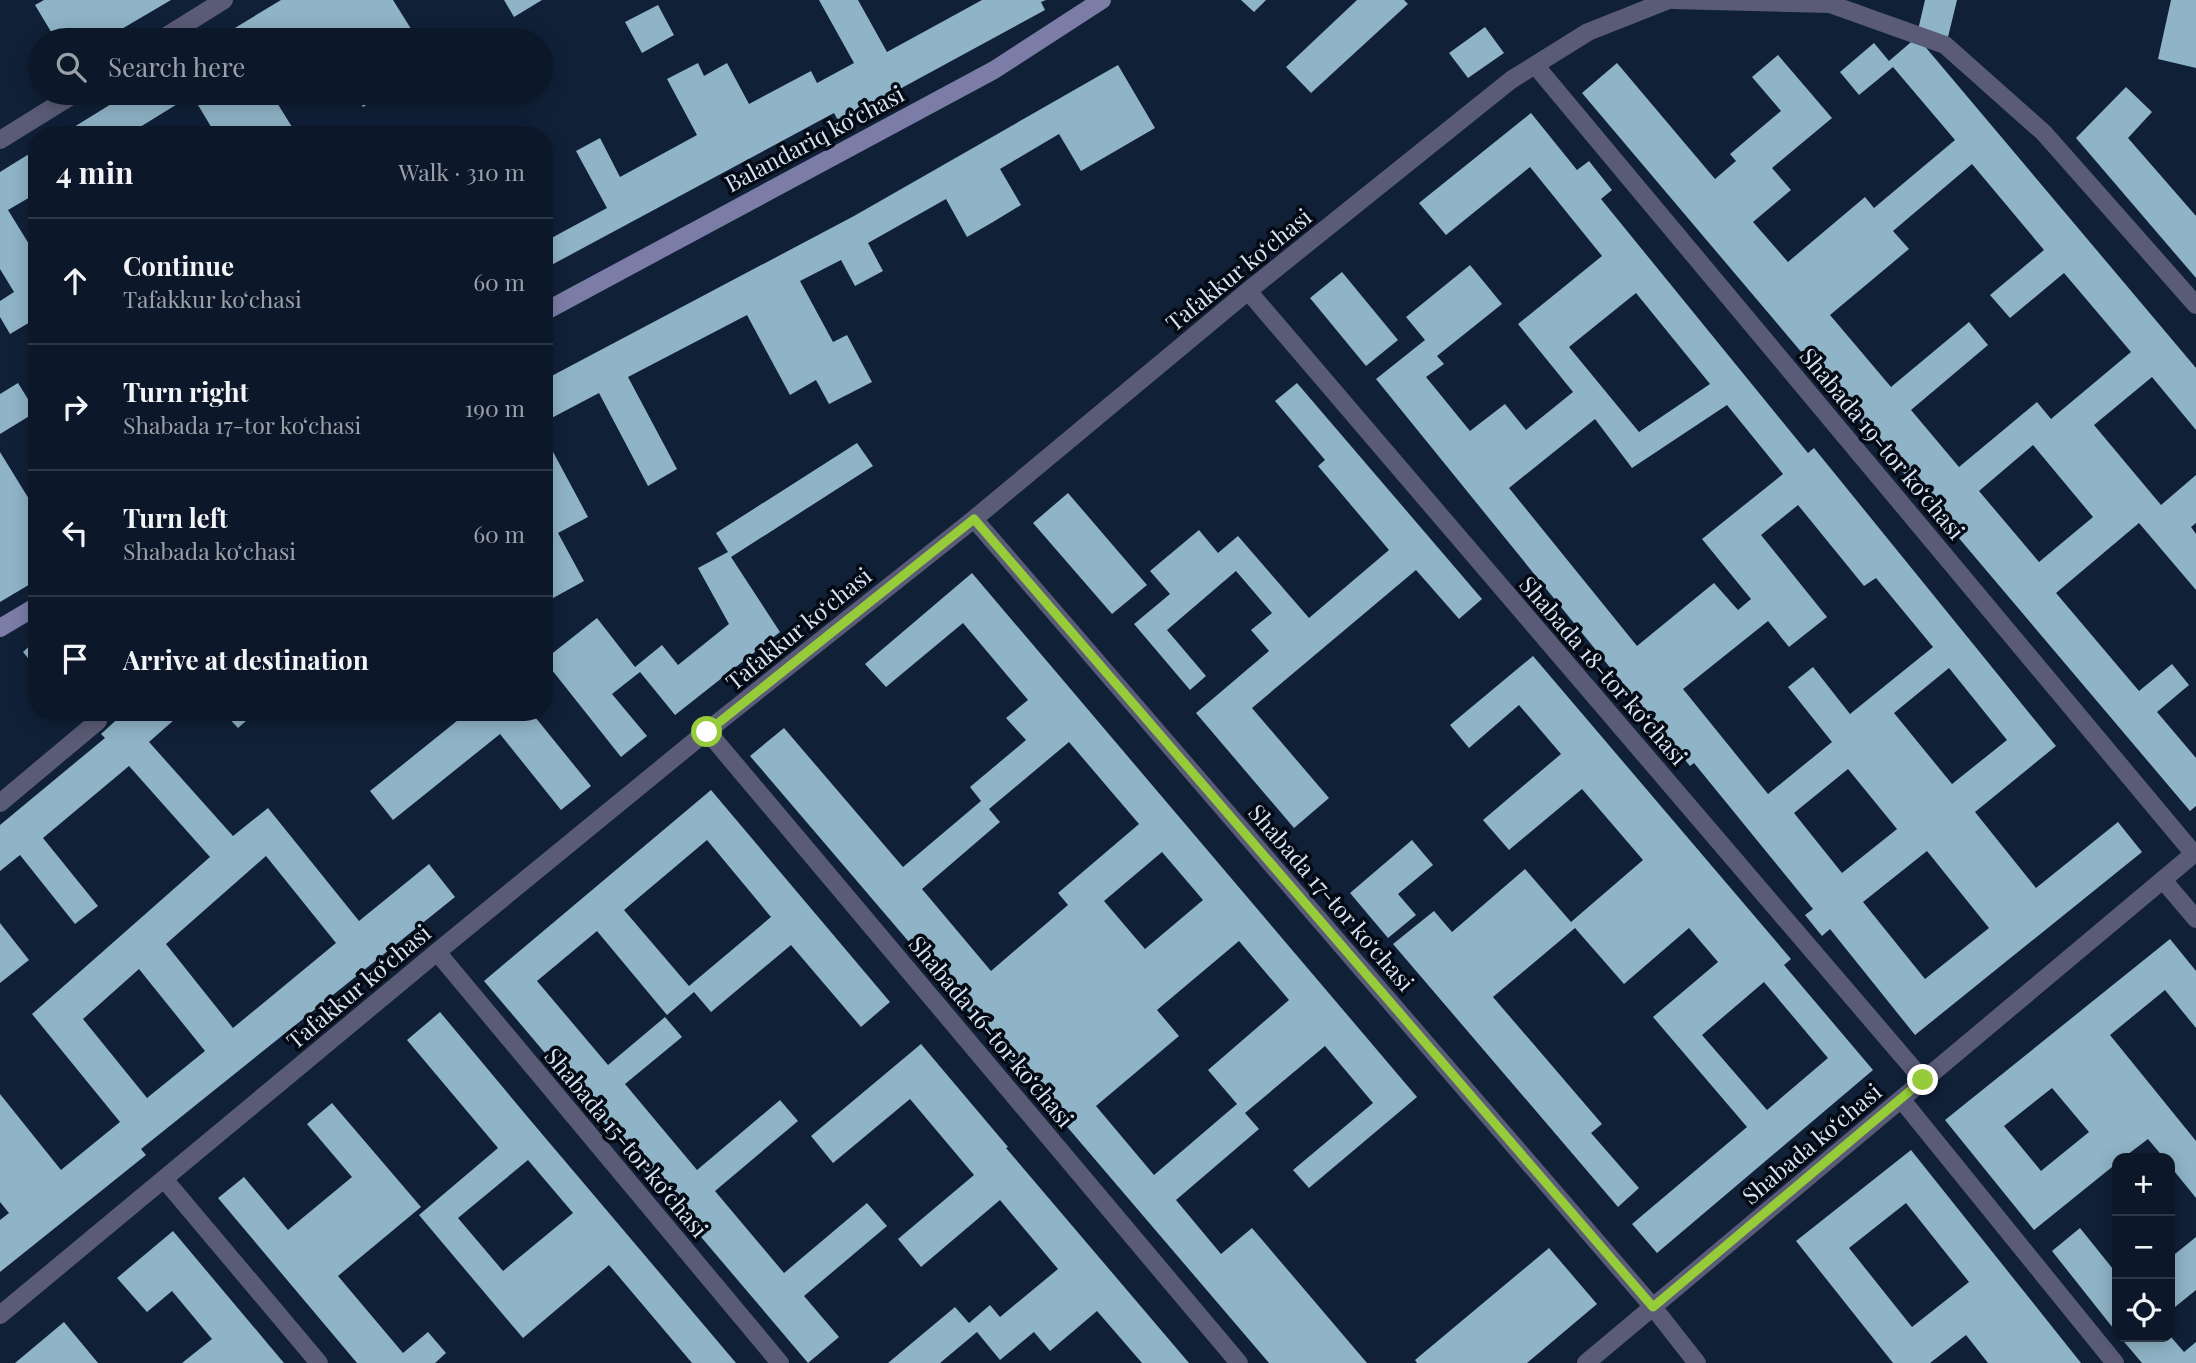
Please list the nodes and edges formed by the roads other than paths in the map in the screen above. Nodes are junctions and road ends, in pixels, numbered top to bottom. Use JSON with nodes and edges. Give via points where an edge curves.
{"nodes":[{"id":1,"x":224,"y":0,"type":"edge"},
{"id":2,"x":1102,"y":0,"type":"edge"},
{"id":3,"x":1671,"y":0,"type":"edge"},
{"id":4,"x":179,"y":28,"type":"edge"},
{"id":5,"x":1535,"y":65,"type":"junction"},
{"id":6,"x":57,"y":105,"type":"edge"},
{"id":7,"x":0,"y":140,"type":"edge"},
{"id":8,"x":1248,"y":291,"type":"junction"},
{"id":9,"x":2196,"y":305,"type":"edge"},
{"id":10,"x":553,"y":307,"type":"edge"},
{"id":11,"x":974,"y":519,"type":"junction"},
{"id":12,"x":28,"y":611,"type":"edge"},
{"id":13,"x":0,"y":628,"type":"edge"},
{"id":14,"x":97,"y":721,"type":"dead end"},
{"id":15,"x":707,"y":732,"type":"junction"},
{"id":16,"x":0,"y":803,"type":"edge"},
{"id":17,"x":2195,"y":853,"type":"edge"},
{"id":18,"x":2163,"y":880,"type":"junction"},
{"id":19,"x":2196,"y":919,"type":"edge"},
{"id":20,"x":437,"y":952,"type":"junction"},
{"id":21,"x":1923,"y":1080,"type":"junction"},
{"id":22,"x":1901,"y":1100,"type":"junction"},
{"id":23,"x":164,"y":1178,"type":"junction"},
{"id":24,"x":1653,"y":1307,"type":"junction"},
{"id":25,"x":0,"y":1315,"type":"edge"},
{"id":26,"x":318,"y":1363,"type":"edge"},
{"id":27,"x":780,"y":1363,"type":"edge"},
{"id":28,"x":1240,"y":1363,"type":"edge"},
{"id":29,"x":1586,"y":1363,"type":"edge"},
{"id":30,"x":1697,"y":1363,"type":"edge"},
{"id":31,"x":2115,"y":1363,"type":"edge"}],
"edges":[{"from":1,"to":4,"type":"street"},
{"from":2,"to":10,"type":"street","name":"Balandariq koʻchasi","via":[[994,70]]},
{"from":3,"to":5,"type":"street","name":"Tafakkur koʻchasi","via":[[1588,32]]},
{"from":3,"to":9,"type":"street","via":[[1830,4],[1945,45],[2043,133]]},
{"from":5,"to":8,"type":"street","name":"Tafakkur koʻchasi"},
{"from":5,"to":17,"type":"street","name":"Shabada 19-tor koʻchasi"},
{"from":6,"to":7,"type":"street"},
{"from":8,"to":11,"type":"street","name":"Tafakkur koʻchasi"},
{"from":8,"to":21,"type":"street","name":"Shabada 18-tor koʻchasi"},
{"from":11,"to":15,"type":"street","name":"Tafakkur koʻchasi"},
{"from":11,"to":24,"type":"street","name":"Shabada 17-tor koʻchasi"},
{"from":12,"to":13,"type":"street"},
{"from":14,"to":16,"type":"street"},
{"from":15,"to":20,"type":"street","name":"Tafakkur koʻchasi"},
{"from":15,"to":28,"type":"street","name":"Shabada 16-tor koʻchasi"},
{"from":17,"to":18,"type":"street","name":"Shabada koʻchasi"},
{"from":18,"to":19,"type":"street"},
{"from":18,"to":21,"type":"street","name":"Shabada koʻchasi"},
{"from":20,"to":23,"type":"street","name":"Tafakkur koʻchasi"},
{"from":20,"to":27,"type":"street","name":"Shabada 15-tor koʻchasi"},
{"from":21,"to":22,"type":"street","name":"Shabada koʻchasi"},
{"from":22,"to":24,"type":"street","name":"Shabada koʻchasi"},
{"from":22,"to":31,"type":"street"},
{"from":23,"to":25,"type":"street","name":"Tafakkur koʻchasi"},
{"from":23,"to":26,"type":"street"},
{"from":24,"to":29,"type":"street","name":"Shabada koʻchasi"},
{"from":24,"to":30,"type":"street","name":"Shabada 17-tor koʻchasi"}]}
